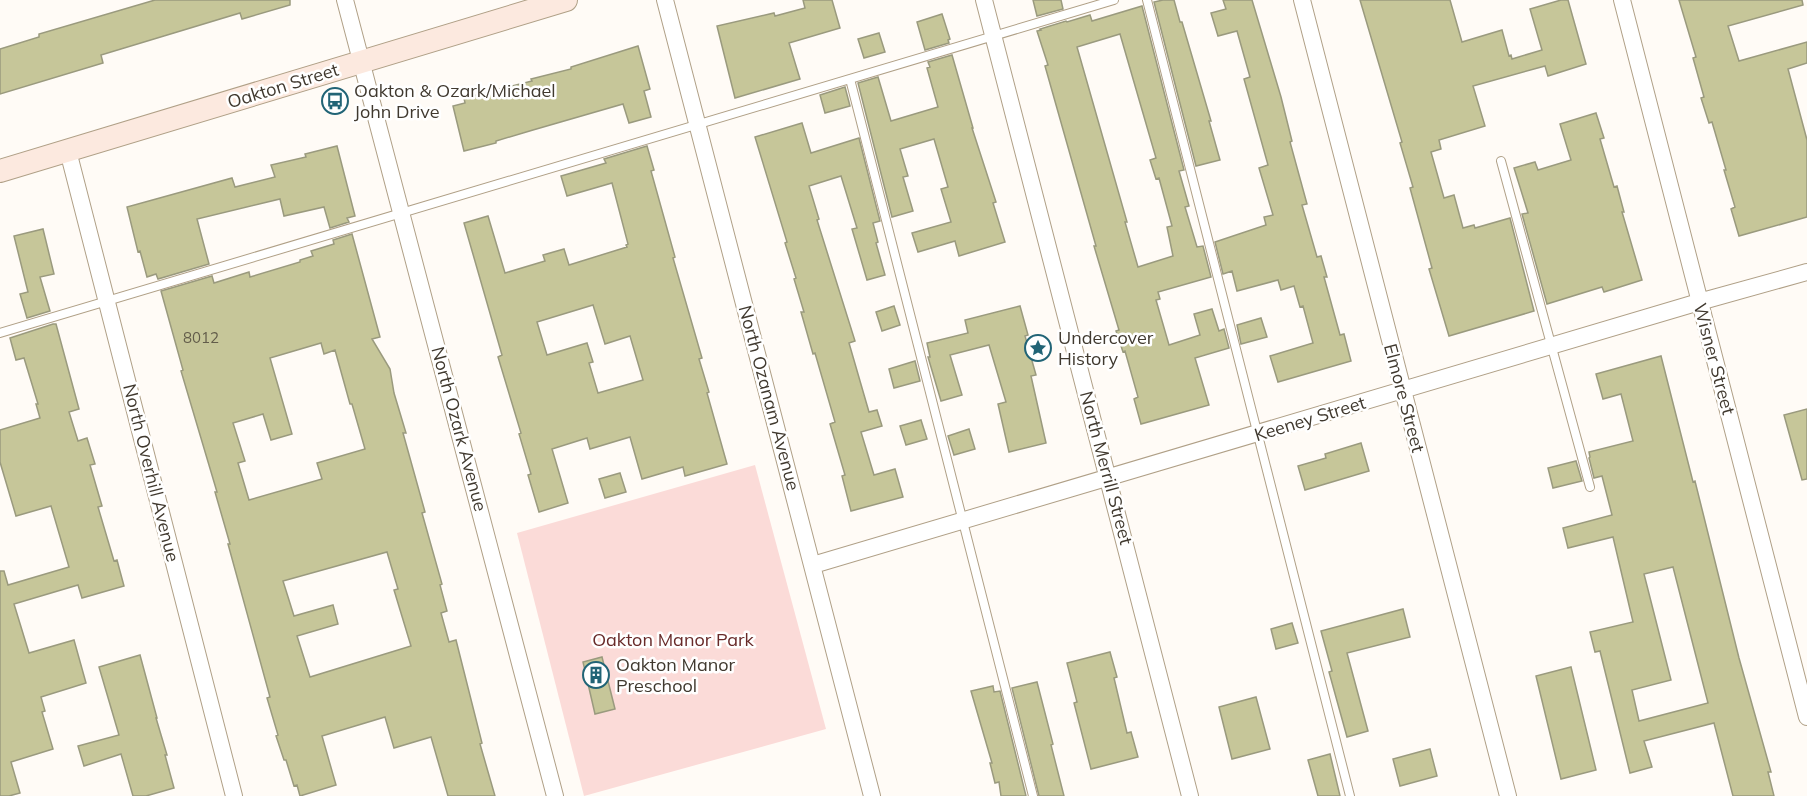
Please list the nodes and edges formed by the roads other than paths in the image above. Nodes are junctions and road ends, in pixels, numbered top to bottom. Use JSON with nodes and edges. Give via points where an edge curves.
{"nodes":[{"id":1,"x":345,"y":0,"type":"edge"},
{"id":2,"x":566,"y":0,"type":"edge"},
{"id":3,"x":665,"y":0,"type":"edge"},
{"id":4,"x":984,"y":0,"type":"edge"},
{"id":5,"x":1114,"y":0,"type":"edge"},
{"id":6,"x":1147,"y":0,"type":"edge"},
{"id":7,"x":1302,"y":0,"type":"edge"},
{"id":8,"x":1622,"y":0,"type":"edge"},
{"id":9,"x":993,"y":36,"type":"junction"},
{"id":10,"x":362,"y":62,"type":"junction"},
{"id":11,"x":850,"y":79,"type":"junction"},
{"id":12,"x":698,"y":124,"type":"junction"},
{"id":13,"x":68,"y":151,"type":"junction"},
{"id":14,"x":1501,"y":161,"type":"dead end"},
{"id":15,"x":0,"y":171,"type":"edge"},
{"id":16,"x":402,"y":212,"type":"junction"},
{"id":17,"x":1807,"y":272,"type":"edge"},
{"id":18,"x":106,"y":301,"type":"junction"},
{"id":19,"x":1699,"y":302,"type":"junction"},
{"id":20,"x":0,"y":333,"type":"edge"},
{"id":21,"x":1551,"y":346,"type":"junction"},
{"id":22,"x":1402,"y":391,"type":"junction"},
{"id":23,"x":1258,"y":434,"type":"junction"},
{"id":24,"x":1109,"y":479,"type":"junction"},
{"id":25,"x":1590,"y":487,"type":"dead end"},
{"id":26,"x":963,"y":521,"type":"junction"},
{"id":27,"x":813,"y":565,"type":"junction"},
{"id":28,"x":1807,"y":717,"type":"edge"},
{"id":29,"x":234,"y":796,"type":"edge"},
{"id":30,"x":555,"y":796,"type":"edge"},
{"id":31,"x":872,"y":796,"type":"edge"},
{"id":32,"x":1033,"y":796,"type":"edge"},
{"id":33,"x":1190,"y":796,"type":"edge"},
{"id":34,"x":1350,"y":796,"type":"edge"},
{"id":35,"x":1508,"y":796,"type":"edge"}],
"edges":[{"from":1,"to":10,"type":"street","name":"North Ozark Avenue"},
{"from":2,"to":10,"type":"main road","name":"Oakton Street"},
{"from":3,"to":12,"type":"street","name":"North Ozanam Avenue"},
{"from":4,"to":9,"type":"street","name":"North Merrill Street"},
{"from":5,"to":9,"type":"lane"},
{"from":6,"to":23,"type":"lane"},
{"from":7,"to":22,"type":"street","name":"Elmore Street"},
{"from":8,"to":19,"type":"street","name":"Wisner Street"},
{"from":9,"to":11,"type":"lane"},
{"from":9,"to":24,"type":"street","name":"North Merrill Street"},
{"from":10,"to":13,"type":"main road","name":"Oakton Street"},
{"from":10,"to":16,"type":"street","name":"North Ozark Avenue"},
{"from":11,"to":12,"type":"lane"},
{"from":11,"to":26,"type":"lane"},
{"from":12,"to":16,"type":"lane"},
{"from":12,"to":27,"type":"street","name":"North Ozanam Avenue"},
{"from":13,"to":15,"type":"main road","name":"Oakton Street"},
{"from":13,"to":18,"type":"street","name":"North Overhill Avenue"},
{"from":14,"to":21,"type":"lane"},
{"from":16,"to":18,"type":"lane"},
{"from":16,"to":30,"type":"street","name":"North Ozark Avenue"},
{"from":17,"to":19,"type":"street","name":"Keeney Street"},
{"from":18,"to":20,"type":"lane"},
{"from":18,"to":29,"type":"street","name":"North Overhill Avenue"},
{"from":19,"to":21,"type":"street","name":"Keeney Street"},
{"from":19,"to":28,"type":"street","name":"Wisner Street"},
{"from":21,"to":22,"type":"street","name":"Keeney Street"},
{"from":21,"to":25,"type":"lane"},
{"from":22,"to":23,"type":"street","name":"Keeney Street"},
{"from":22,"to":35,"type":"street","name":"Elmore Street"},
{"from":23,"to":24,"type":"street","name":"Keeney Street"},
{"from":23,"to":34,"type":"lane"},
{"from":24,"to":26,"type":"street","name":"Keeney Street"},
{"from":24,"to":33,"type":"street","name":"North Merrill Street"},
{"from":26,"to":27,"type":"street","name":"Keeney Street"},
{"from":26,"to":32,"type":"lane"},
{"from":27,"to":31,"type":"street","name":"North Ozanam Avenue"}]}
